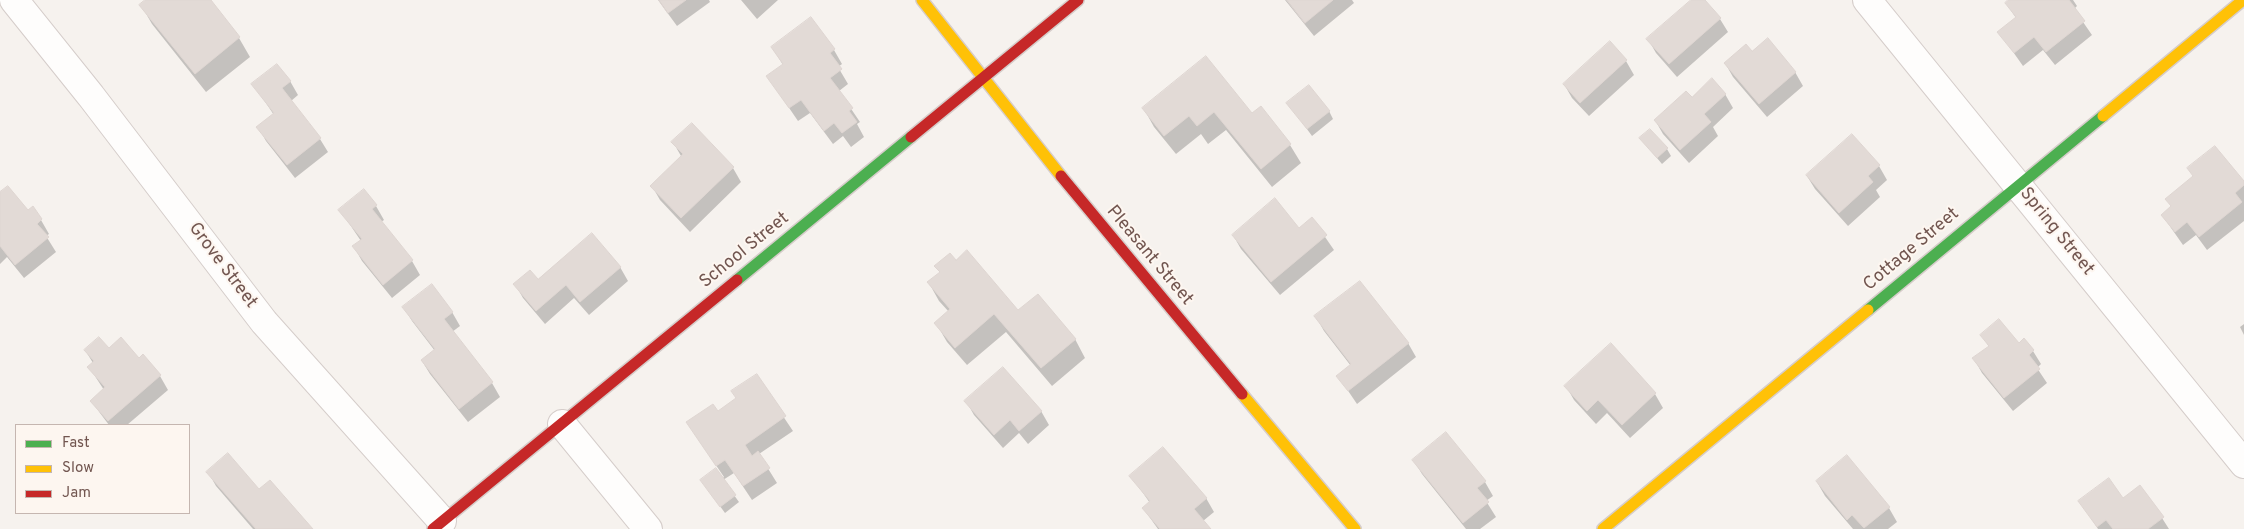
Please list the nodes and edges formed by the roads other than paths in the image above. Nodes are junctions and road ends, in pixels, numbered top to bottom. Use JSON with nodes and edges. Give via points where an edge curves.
{"nodes":[{"id":1,"x":14,"y":0,"type":"edge"},
{"id":2,"x":922,"y":0,"type":"edge"},
{"id":3,"x":1078,"y":0,"type":"edge"},
{"id":4,"x":1867,"y":0,"type":"edge"},
{"id":5,"x":2244,"y":0,"type":"edge"},
{"id":6,"x":984,"y":78,"type":"junction"},
{"id":7,"x":2018,"y":185,"type":"junction"},
{"id":8,"x":562,"y":424,"type":"junction"},
{"id":9,"x":2244,"y":464,"type":"edge"},
{"id":10,"x":438,"y":525,"type":"edge"},
{"id":11,"x":648,"y":529,"type":"edge"},
{"id":12,"x":1355,"y":529,"type":"edge"},
{"id":13,"x":1603,"y":529,"type":"edge"}],
"edges":[{"from":1,"to":10,"type":"street","name":"Grove Street","via":[[264,322]]},
{"from":2,"to":6,"type":"street","name":"Pleasant Street"},
{"from":3,"to":6,"type":"street","name":"School Street"},
{"from":4,"to":7,"type":"street","name":"Spring Street"},
{"from":5,"to":7,"type":"street","name":"Cottage Street"},
{"from":6,"to":8,"type":"street","name":"School Street"},
{"from":6,"to":12,"type":"street","name":"Pleasant Street","via":[[1087,209]]},
{"from":7,"to":9,"type":"street","name":"Spring Street"},
{"from":7,"to":13,"type":"street","name":"Cottage Street"},
{"from":8,"to":10,"type":"street","name":"School Street"},
{"from":8,"to":11,"type":"street"}]}
